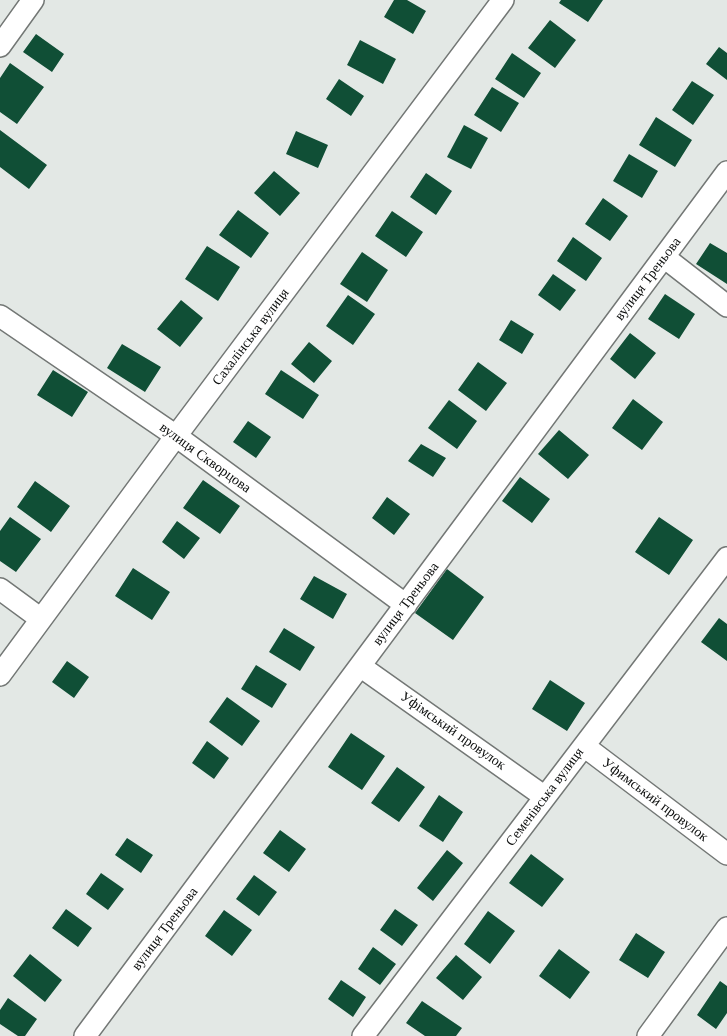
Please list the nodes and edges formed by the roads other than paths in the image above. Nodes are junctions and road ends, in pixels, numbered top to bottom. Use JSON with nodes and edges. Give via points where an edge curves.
{"nodes":[{"id":1,"x":33,"y":0,"type":"edge"},
{"id":2,"x":504,"y":0,"type":"edge"},
{"id":3,"x":0,"y":46,"type":"edge"},
{"id":4,"x":727,"y":172,"type":"edge"},
{"id":5,"x":664,"y":257,"type":"junction"},
{"id":6,"x":727,"y":306,"type":"edge"},
{"id":7,"x":0,"y":316,"type":"edge"},
{"id":8,"x":176,"y":436,"type":"junction"},
{"id":9,"x":727,"y":558,"type":"edge"},
{"id":10,"x":0,"y":589,"type":"edge"},
{"id":11,"x":406,"y":605,"type":"junction"},
{"id":12,"x":41,"y":619,"type":"junction"},
{"id":13,"x":360,"y":666,"type":"junction"},
{"id":14,"x":0,"y":675,"type":"edge"},
{"id":15,"x":584,"y":746,"type":"junction"},
{"id":16,"x":545,"y":796,"type":"junction"},
{"id":17,"x":727,"y":854,"type":"edge"},
{"id":18,"x":727,"y":928,"type":"edge"},
{"id":19,"x":96,"y":1032,"type":"edge"},
{"id":20,"x":363,"y":1036,"type":"edge"},
{"id":21,"x":648,"y":1036,"type":"edge"}],
"edges":[{"from":1,"to":3,"type":"street"},
{"from":2,"to":8,"type":"street","name":"Сахалінська вулиця"},
{"from":4,"to":5,"type":"street","name":"вулиця Треньова"},
{"from":5,"to":6,"type":"street"},
{"from":5,"to":11,"type":"street","name":"вулиця Треньова"},
{"from":7,"to":8,"type":"street","name":"вулиця Скворцова"},
{"from":8,"to":11,"type":"street","name":"вулиця Скворцова"},
{"from":8,"to":12,"type":"street","name":"Сахалінська вулиця"},
{"from":9,"to":15,"type":"street","name":"Семенівська вулиця"},
{"from":10,"to":12,"type":"street"},
{"from":11,"to":13,"type":"street","name":"вулиця Треньова"},
{"from":12,"to":14,"type":"street","name":"Сахалінська вулиця"},
{"from":13,"to":16,"type":"street","name":"Уфімський провулок"},
{"from":13,"to":19,"type":"street","name":"вулиця Треньова"},
{"from":15,"to":16,"type":"street","name":"Семенівська вулиця"},
{"from":15,"to":17,"type":"street","name":"Уфимський провулок"},
{"from":16,"to":20,"type":"street","name":"Семенівська вулиця"},
{"from":18,"to":21,"type":"street"}]}
